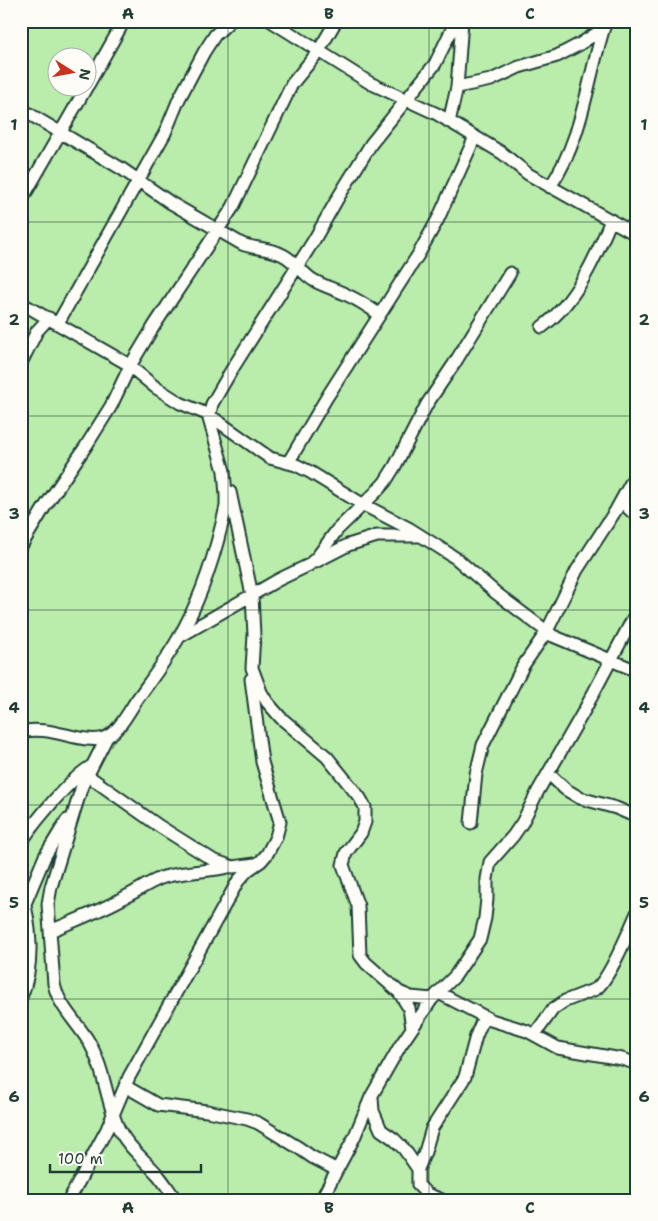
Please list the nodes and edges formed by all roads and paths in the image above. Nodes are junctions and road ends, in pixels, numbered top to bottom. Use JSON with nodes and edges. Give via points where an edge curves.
{"nodes":[{"id":1,"x":124,"y":21,"type":"edge"},
{"id":2,"x":230,"y":21,"type":"edge"},
{"id":3,"x":271,"y":21,"type":"edge"},
{"id":4,"x":336,"y":21,"type":"edge"},
{"id":5,"x":456,"y":21,"type":"edge"},
{"id":6,"x":462,"y":21,"type":"edge"},
{"id":7,"x":604,"y":25,"type":"edge"},
{"id":8,"x":318,"y":52,"type":"junction"},
{"id":9,"x":98,"y":67,"type":"edge"},
{"id":10,"x":457,"y":87,"type":"junction"},
{"id":11,"x":80,"y":98,"type":"edge"},
{"id":12,"x":406,"y":99,"type":"junction"},
{"id":13,"x":21,"y":109,"type":"edge"},
{"id":14,"x":449,"y":122,"type":"junction"},
{"id":15,"x":60,"y":132,"type":"junction"},
{"id":16,"x":475,"y":137,"type":"junction"},
{"id":17,"x":138,"y":180,"type":"junction"},
{"id":18,"x":550,"y":187,"type":"junction"},
{"id":19,"x":21,"y":201,"type":"edge"},
{"id":20,"x":611,"y":220,"type":"junction"},
{"id":21,"x":219,"y":229,"type":"junction"},
{"id":22,"x":637,"y":235,"type":"edge"},
{"id":23,"x":298,"y":266,"type":"junction"},
{"id":24,"x":510,"y":273,"type":"dead end"},
{"id":25,"x":21,"y":303,"type":"edge"},
{"id":26,"x":379,"y":314,"type":"junction"},
{"id":27,"x":54,"y":321,"type":"junction"},
{"id":28,"x":542,"y":327,"type":"dead end"},
{"id":29,"x":21,"y":363,"type":"edge"},
{"id":30,"x":130,"y":366,"type":"junction"},
{"id":31,"x":209,"y":416,"type":"junction"},
{"id":32,"x":288,"y":463,"type":"junction"},
{"id":33,"x":224,"y":471,"type":"junction"},
{"id":34,"x":637,"y":472,"type":"edge"},
{"id":35,"x":622,"y":499,"type":"junction"},
{"id":36,"x":362,"y":504,"type":"junction"},
{"id":37,"x":637,"y":516,"type":"edge"},
{"id":38,"x":420,"y":536,"type":"junction"},
{"id":39,"x":21,"y":546,"type":"edge"},
{"id":40,"x":309,"y":565,"type":"junction"},
{"id":41,"x":252,"y":595,"type":"junction"},
{"id":42,"x":637,"y":611,"type":"edge"},
{"id":43,"x":547,"y":631,"type":"junction"},
{"id":44,"x":179,"y":638,"type":"junction"},
{"id":45,"x":610,"y":659,"type":"junction"},
{"id":46,"x":252,"y":668,"type":"junction"},
{"id":47,"x":637,"y":671,"type":"edge"},
{"id":48,"x":22,"y":731,"type":"edge"},
{"id":49,"x":107,"y":737,"type":"junction"},
{"id":50,"x":89,"y":771,"type":"junction"},
{"id":51,"x":548,"y":773,"type":"junction"},
{"id":52,"x":74,"y":810,"type":"junction"},
{"id":53,"x":637,"y":817,"type":"edge"},
{"id":54,"x":471,"y":823,"type":"dead end"},
{"id":55,"x":21,"y":842,"type":"edge"},
{"id":56,"x":257,"y":864,"type":"junction"},
{"id":57,"x":233,"y":866,"type":"junction"},
{"id":58,"x":21,"y":890,"type":"edge"},
{"id":59,"x":23,"y":909,"type":"edge"},
{"id":60,"x":637,"y":913,"type":"edge"},
{"id":61,"x":50,"y":931,"type":"junction"},
{"id":62,"x":399,"y":992,"type":"junction"},
{"id":63,"x":435,"y":996,"type":"junction"},
{"id":64,"x":21,"y":997,"type":"edge"},
{"id":65,"x":484,"y":1017,"type":"junction"},
{"id":66,"x":412,"y":1028,"type":"junction"},
{"id":67,"x":535,"y":1034,"type":"junction"},
{"id":68,"x":637,"y":1064,"type":"edge"},
{"id":69,"x":125,"y":1086,"type":"junction"},
{"id":70,"x":371,"y":1097,"type":"junction"},
{"id":71,"x":114,"y":1115,"type":"junction"},
{"id":72,"x":418,"y":1169,"type":"junction"},
{"id":73,"x":337,"y":1170,"type":"junction"},
{"id":74,"x":69,"y":1200,"type":"edge"},
{"id":75,"x":176,"y":1200,"type":"edge"},
{"id":76,"x":321,"y":1200,"type":"edge"},
{"id":77,"x":442,"y":1200,"type":"edge"}],
"edges":[{"from":1,"to":9,"type":"street"},
{"from":2,"to":17,"type":"street","via":[[204,52],[165,134]]},
{"from":3,"to":8,"type":"street"},
{"from":4,"to":8,"type":"street"},
{"from":5,"to":12,"type":"street","via":[[434,64]]},
{"from":6,"to":10,"type":"street"},
{"from":7,"to":10,"type":"street","via":[[580,44],[557,56],[519,67],[491,80]]},
{"from":7,"to":18,"type":"street","via":[[573,146]]},
{"from":8,"to":12,"type":"street","via":[[370,83]]},
{"from":8,"to":21,"type":"street","via":[[292,84]]},
{"from":10,"to":14,"type":"street"},
{"from":11,"to":15,"type":"street"},
{"from":12,"to":14,"type":"street"},
{"from":12,"to":23,"type":"street","via":[[371,144]]},
{"from":13,"to":15,"type":"street"},
{"from":14,"to":16,"type":"street"},
{"from":15,"to":17,"type":"street"},
{"from":15,"to":19,"type":"street"},
{"from":16,"to":18,"type":"street"},
{"from":16,"to":26,"type":"street","via":[[438,219]]},
{"from":17,"to":21,"type":"street","via":[[171,203]]},
{"from":17,"to":27,"type":"street"},
{"from":18,"to":20,"type":"street"},
{"from":20,"to":22,"type":"street"},
{"from":20,"to":28,"type":"street","via":[[576,289],[560,311]]},
{"from":21,"to":23,"type":"street","via":[[249,246],[283,255]]},
{"from":21,"to":30,"type":"street"},
{"from":23,"to":26,"type":"street","via":[[316,281],[349,295]]},
{"from":23,"to":31,"type":"street","via":[[231,371],[212,404]]},
{"from":24,"to":36,"type":"street","via":[[427,404],[395,466],[376,492]]},
{"from":25,"to":27,"type":"street"},
{"from":26,"to":32,"type":"street"},
{"from":27,"to":29,"type":"street","via":[[37,331]]},
{"from":27,"to":30,"type":"street"},
{"from":30,"to":31,"type":"street","via":[[180,404]]},
{"from":30,"to":39,"type":"street","via":[[111,406]]},
{"from":31,"to":32,"type":"street","via":[[258,451]]},
{"from":31,"to":33,"type":"street"},
{"from":32,"to":36,"type":"street","via":[[310,472]]},
{"from":33,"to":41,"type":"street"},
{"from":33,"to":44,"type":"street","via":[[226,506],[216,551]]},
{"from":34,"to":35,"type":"street"},
{"from":35,"to":37,"type":"street"},
{"from":35,"to":43,"type":"street","via":[[577,570]]},
{"from":36,"to":38,"type":"street"},
{"from":36,"to":40,"type":"street"},
{"from":38,"to":40,"type":"street","via":[[370,538],[348,545]]},
{"from":38,"to":43,"type":"street","via":[[457,559]]},
{"from":40,"to":41,"type":"street"},
{"from":41,"to":44,"type":"street"},
{"from":41,"to":46,"type":"street"},
{"from":42,"to":45,"type":"street"},
{"from":43,"to":45,"type":"street"},
{"from":43,"to":54,"type":"street","via":[[520,673],[482,746]]},
{"from":44,"to":49,"type":"street"},
{"from":45,"to":47,"type":"street"},
{"from":45,"to":51,"type":"street"},
{"from":46,"to":56,"type":"street","via":[[262,762],[280,822],[271,846]]},
{"from":46,"to":62,"type":"street","via":[[270,706],[293,730],[327,757],[364,804],[365,822],[346,853],[343,865],[358,906],[360,955]]},
{"from":48,"to":49,"type":"street","via":[[48,731],[93,739]]},
{"from":49,"to":50,"type":"street"},
{"from":50,"to":52,"type":"street"},
{"from":50,"to":55,"type":"street","via":[[78,774]]},
{"from":50,"to":57,"type":"street","via":[[188,846],[213,860]]},
{"from":51,"to":53,"type":"street","via":[[580,798]]},
{"from":51,"to":63,"type":"street","via":[[522,823],[490,862],[480,939],[455,976]]},
{"from":52,"to":59,"type":"street","via":[[45,856]]},
{"from":52,"to":61,"type":"street","via":[[51,887],[48,904]]},
{"from":56,"to":57,"type":"street"},
{"from":56,"to":69,"type":"street","via":[[238,882]]},
{"from":57,"to":61,"type":"street","via":[[161,878]]},
{"from":58,"to":59,"type":"street"},
{"from":59,"to":64,"type":"street","via":[[29,922],[30,939],[28,973]]},
{"from":60,"to":67,"type":"street","via":[[600,986],[553,1009]]},
{"from":61,"to":71,"type":"street","via":[[56,994],[90,1043]]},
{"from":62,"to":63,"type":"street","via":[[420,999]]},
{"from":62,"to":66,"type":"street","via":[[409,1008]]},
{"from":63,"to":65,"type":"street"},
{"from":63,"to":66,"type":"street"},
{"from":65,"to":67,"type":"street"},
{"from":65,"to":72,"type":"street","via":[[465,1077],[432,1128]]},
{"from":66,"to":70,"type":"street"},
{"from":67,"to":68,"type":"street","via":[[558,1048]]},
{"from":69,"to":71,"type":"street"},
{"from":69,"to":73,"type":"street","via":[[158,1105],[207,1111],[258,1123]]},
{"from":70,"to":72,"type":"street","via":[[381,1130],[404,1149]]},
{"from":70,"to":73,"type":"street"},
{"from":71,"to":74,"type":"street"},
{"from":71,"to":75,"type":"street","via":[[130,1146],[159,1176]]},
{"from":72,"to":77,"type":"street","via":[[418,1185],[427,1194]]},
{"from":73,"to":76,"type":"street"}]}
